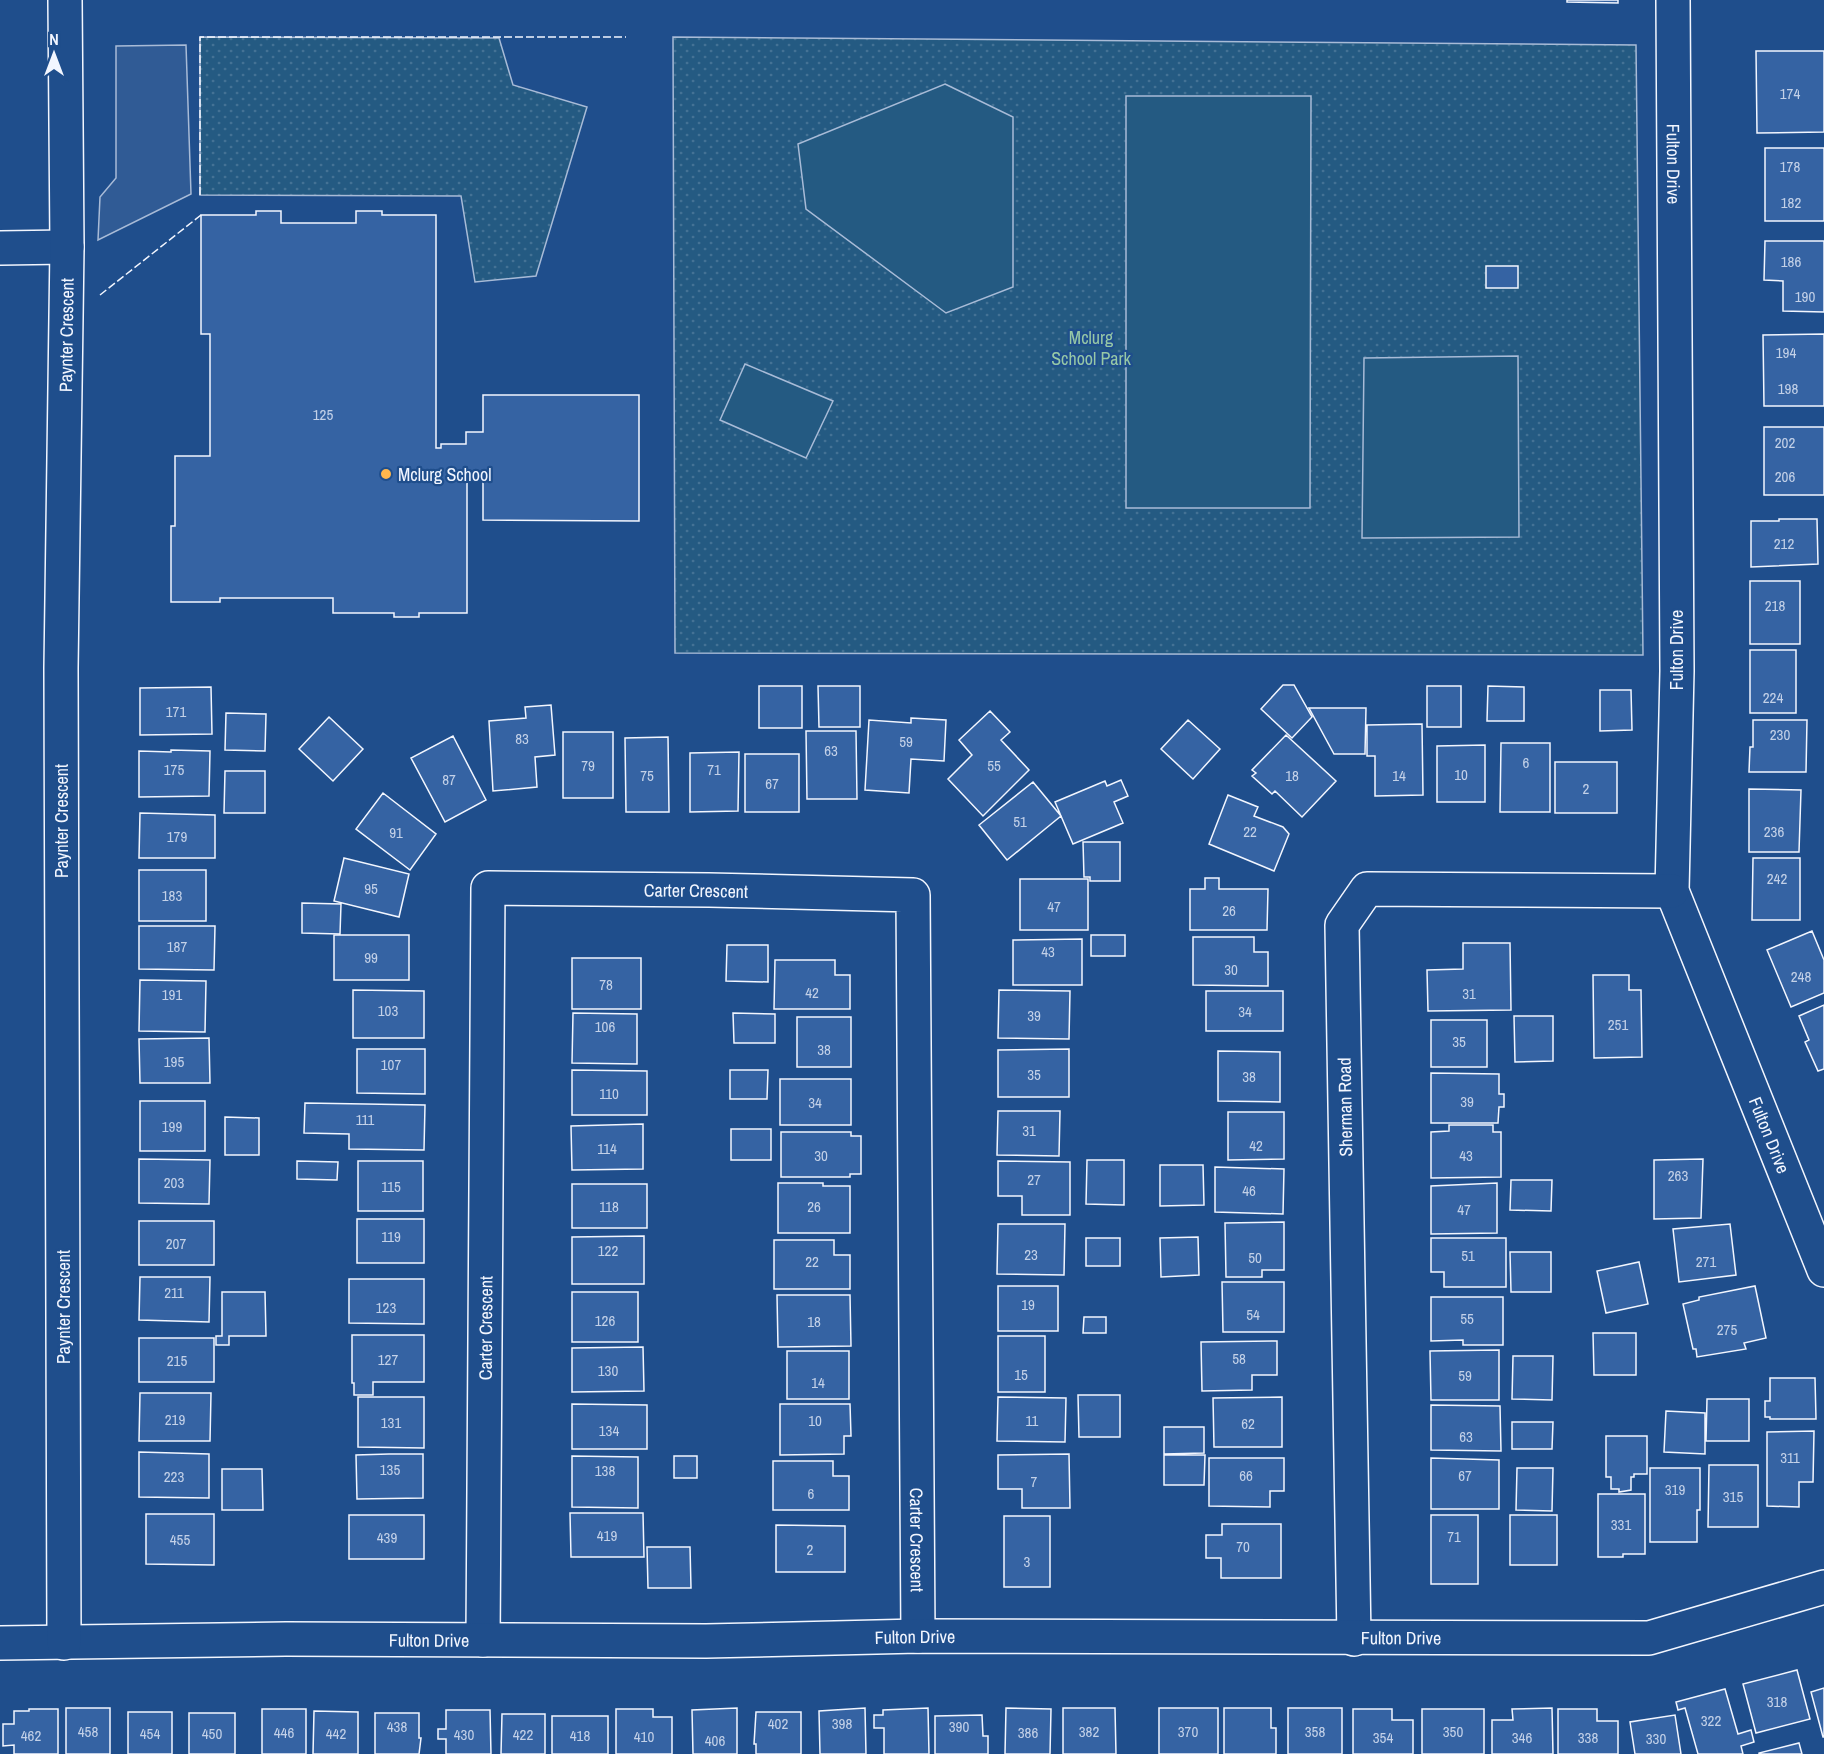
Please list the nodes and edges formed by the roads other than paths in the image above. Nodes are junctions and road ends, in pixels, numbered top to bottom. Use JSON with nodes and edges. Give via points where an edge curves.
{"nodes":[{"id":1,"x":65,"y":0,"type":"edge"},
{"id":2,"x":1673,"y":0,"type":"edge"},
{"id":3,"x":67,"y":247,"type":"junction"},
{"id":4,"x":0,"y":248,"type":"edge"},
{"id":5,"x":1672,"y":891,"type":"junction"},
{"id":6,"x":1824,"y":1270,"type":"edge"},
{"id":7,"x":1824,"y":1587,"type":"edge"},
{"id":8,"x":918,"y":1636,"type":"junction"},
{"id":9,"x":1354,"y":1639,"type":"junction"},
{"id":10,"x":483,"y":1640,"type":"junction"},
{"id":11,"x":0,"y":1643,"type":"edge"},
{"id":12,"x":64,"y":1643,"type":"junction"}],
"edges":[{"from":1,"to":3,"type":"street","name":"Paynter Crescent"},
{"from":2,"to":5,"type":"street","name":"Fulton Drive","via":[[1677,671]]},
{"from":3,"to":4,"type":"street"},
{"from":3,"to":12,"type":"street","name":"Paynter Crescent","via":[[61,668]]},
{"from":5,"to":6,"type":"street","name":"Fulton Drive"},
{"from":5,"to":9,"type":"street","name":"Sherman Road","via":[[1367,889],[1342,925]]},
{"from":7,"to":9,"type":"street","name":"Fulton Drive","via":[[1649,1638]]},
{"from":8,"to":9,"type":"street","name":"Fulton Drive"},
{"from":8,"to":10,"type":"street","name":"Fulton Drive","via":[[706,1641]]},
{"from":8,"to":10,"type":"street","name":"Carter Crescent","via":[[913,895],[488,888]]},
{"from":10,"to":12,"type":"street","name":"Fulton Drive"},
{"from":11,"to":12,"type":"street","name":"Fulton Drive"}]}
